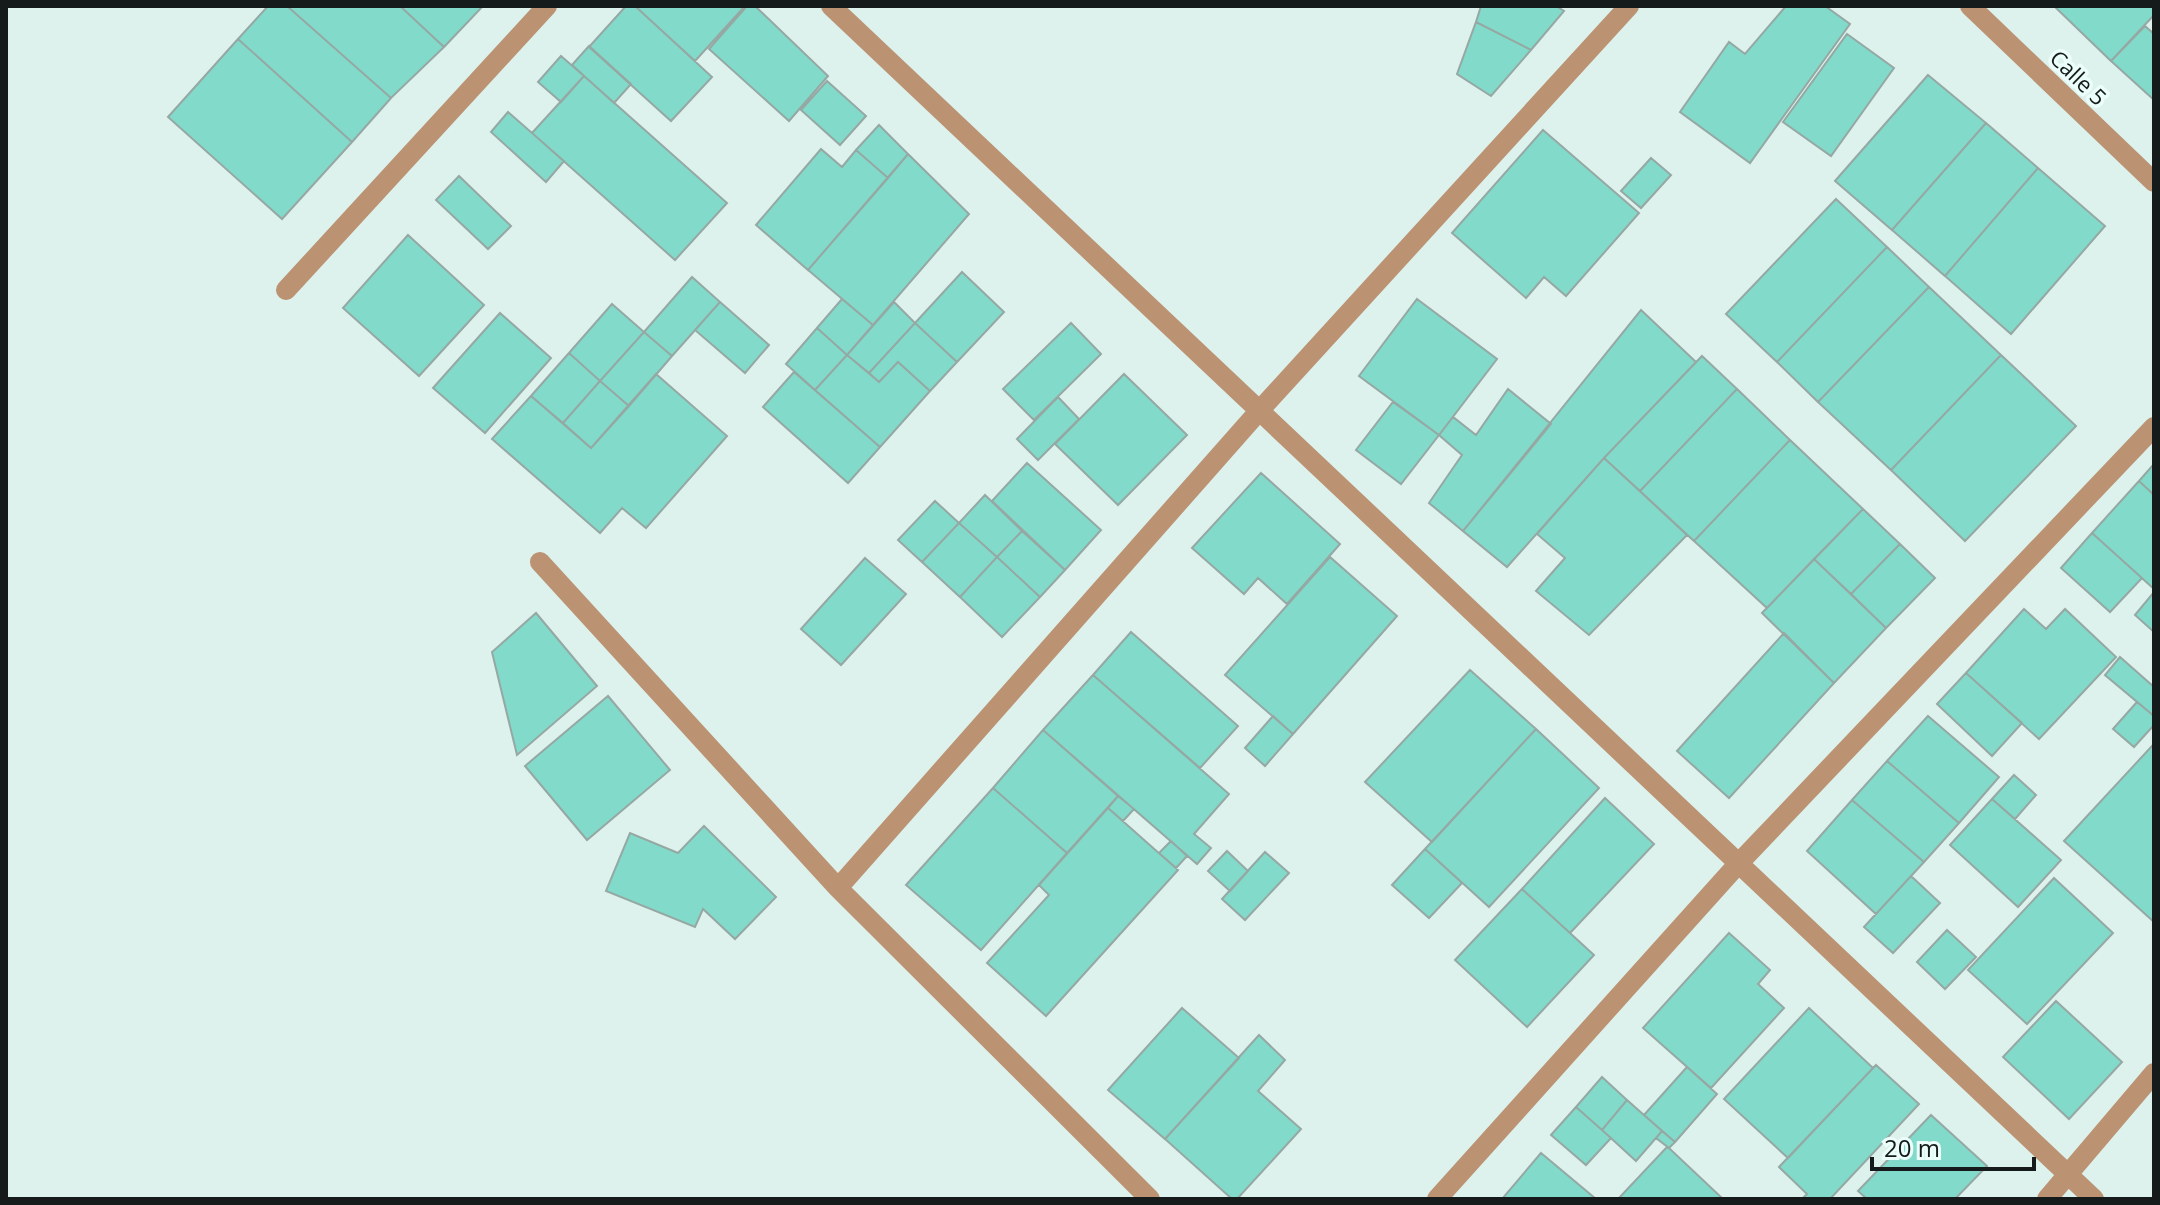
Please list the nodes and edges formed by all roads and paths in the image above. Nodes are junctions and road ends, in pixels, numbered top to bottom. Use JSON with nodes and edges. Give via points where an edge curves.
{"nodes":[{"id":1,"x":547,"y":6,"type":"edge"},
{"id":2,"x":831,"y":6,"type":"edge"},
{"id":3,"x":1629,"y":6,"type":"edge"},
{"id":4,"x":1970,"y":6,"type":"edge"},
{"id":5,"x":2154,"y":182,"type":"edge"},
{"id":6,"x":286,"y":290,"type":"dead end"},
{"id":7,"x":1259,"y":411,"type":"junction"},
{"id":8,"x":2154,"y":427,"type":"edge"},
{"id":9,"x":540,"y":562,"type":"dead end"},
{"id":10,"x":1738,"y":864,"type":"junction"},
{"id":11,"x":838,"y":888,"type":"junction"},
{"id":12,"x":2154,"y":1073,"type":"edge"},
{"id":13,"x":2068,"y":1174,"type":"junction"},
{"id":14,"x":1150,"y":1199,"type":"edge"},
{"id":15,"x":1437,"y":1199,"type":"edge"},
{"id":16,"x":2047,"y":1199,"type":"edge"},
{"id":17,"x":2094,"y":1199,"type":"edge"}],
"edges":[{"from":1,"to":6,"type":"street"},
{"from":2,"to":7,"type":"street"},
{"from":3,"to":7,"type":"street"},
{"from":4,"to":5,"type":"street","name":"Calle 5"},
{"from":7,"to":10,"type":"street"},
{"from":7,"to":11,"type":"street"},
{"from":8,"to":10,"type":"street"},
{"from":9,"to":11,"type":"street"},
{"from":10,"to":13,"type":"street"},
{"from":10,"to":15,"type":"street"},
{"from":11,"to":14,"type":"street"},
{"from":12,"to":13,"type":"street"},
{"from":13,"to":16,"type":"street"},
{"from":13,"to":17,"type":"street"}]}
